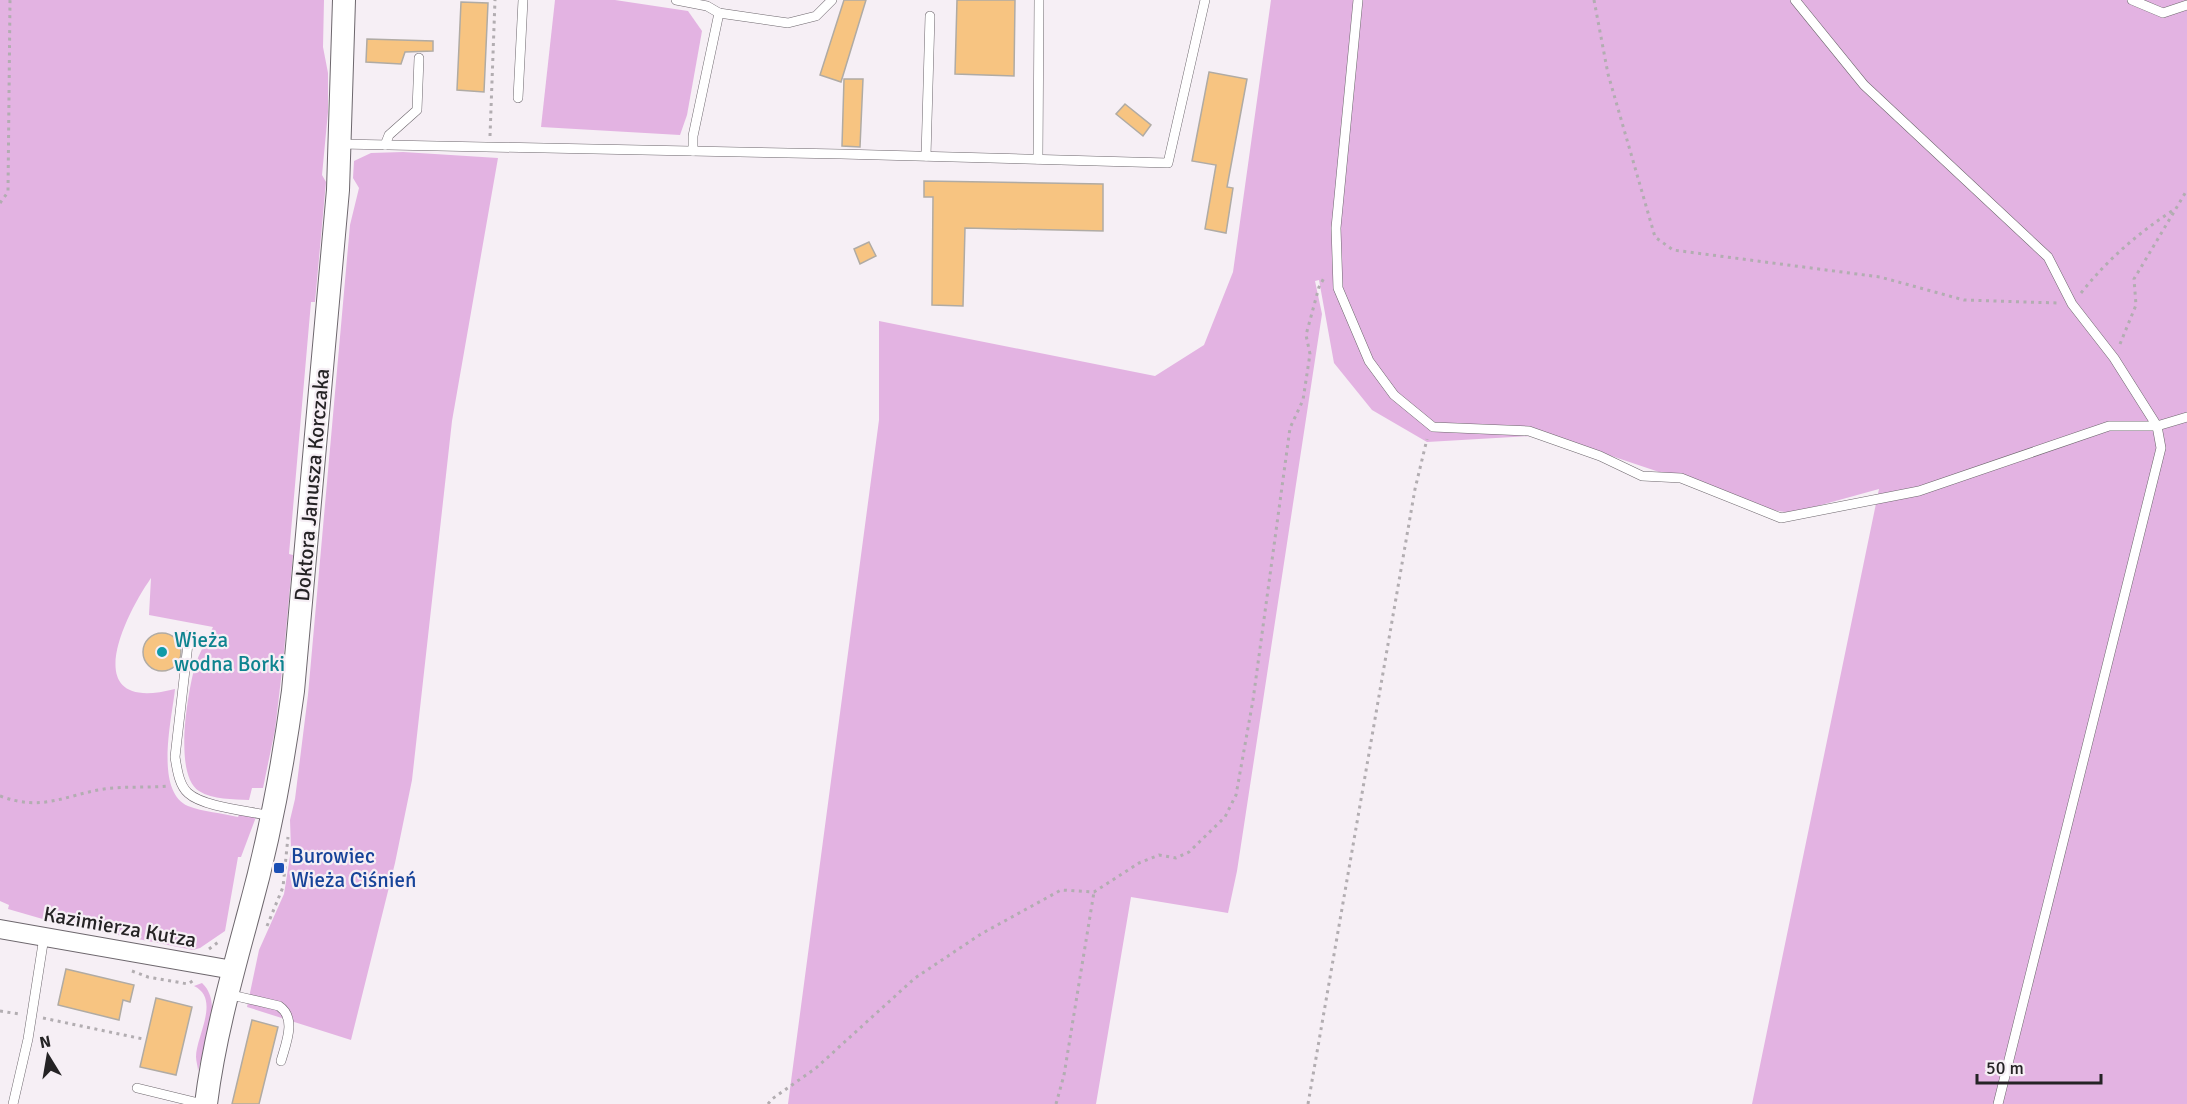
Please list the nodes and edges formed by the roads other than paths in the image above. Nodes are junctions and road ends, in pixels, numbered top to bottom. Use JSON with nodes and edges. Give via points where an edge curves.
{"nodes":[{"id":1,"x":344,"y":0,"type":"edge"},
{"id":2,"x":524,"y":0,"type":"edge"},
{"id":3,"x":676,"y":0,"type":"edge"},
{"id":4,"x":832,"y":0,"type":"edge"},
{"id":5,"x":1039,"y":0,"type":"edge"},
{"id":6,"x":1205,"y":0,"type":"edge"},
{"id":7,"x":1358,"y":0,"type":"edge"},
{"id":8,"x":1795,"y":0,"type":"edge"},
{"id":9,"x":2132,"y":0,"type":"edge"},
{"id":10,"x":2187,"y":5,"type":"edge"},
{"id":11,"x":719,"y":13,"type":"junction"},
{"id":12,"x":930,"y":16,"type":"dead end"},
{"id":13,"x":419,"y":58,"type":"dead end"},
{"id":14,"x":518,"y":98,"type":"dead end"},
{"id":15,"x":341,"y":144,"type":"junction"},
{"id":16,"x":386,"y":145,"type":"junction"},
{"id":17,"x":693,"y":151,"type":"junction"},
{"id":18,"x":926,"y":156,"type":"junction"},
{"id":19,"x":1038,"y":159,"type":"junction"},
{"id":20,"x":2187,"y":417,"type":"edge"},
{"id":21,"x":2157,"y":426,"type":"junction"},
{"id":22,"x":189,"y":635,"type":"dead end"},
{"id":23,"x":271,"y":816,"type":"junction"},
{"id":24,"x":0,"y":929,"type":"edge"},
{"id":25,"x":44,"y":937,"type":"junction"},
{"id":26,"x":232,"y":970,"type":"junction"},
{"id":27,"x":227,"y":994,"type":"junction"},
{"id":28,"x":281,"y":1061,"type":"dead end"},
{"id":29,"x":137,"y":1088,"type":"dead end"},
{"id":30,"x":13,"y":1104,"type":"edge"},
{"id":31,"x":205,"y":1104,"type":"edge"},
{"id":32,"x":1998,"y":1104,"type":"edge"}],
"edges":[{"from":1,"to":15,"type":"street","name":"Doktora Janusza Korczaka"},
{"from":2,"to":14,"type":"lane"},
{"from":3,"to":11,"type":"lane","via":[[707,6]]},
{"from":4,"to":11,"type":"lane","via":[[816,16],[788,23]]},
{"from":5,"to":19,"type":"lane"},
{"from":6,"to":19,"type":"lane","via":[[1168,163]]},
{"from":7,"to":21,"type":"lane","via":[[1336,228],[1338,288],[1369,361],[1394,395],[1433,427],[1529,431],[1600,456],[1642,476],[1681,478],[1781,518],[1919,490],[2109,426]]},
{"from":8,"to":21,"type":"lane","via":[[1864,85],[2048,257],[2072,304],[2114,358]]},
{"from":9,"to":10,"type":"lane","via":[[2163,13]]},
{"from":11,"to":17,"type":"lane"},
{"from":12,"to":18,"type":"lane"},
{"from":13,"to":16,"type":"lane","via":[[417,110],[389,135]]},
{"from":15,"to":16,"type":"lane"},
{"from":15,"to":23,"type":"street","name":"Doktora Janusza Korczaka","via":[[296,662],[285,750]]},
{"from":16,"to":17,"type":"lane"},
{"from":17,"to":18,"type":"lane"},
{"from":18,"to":19,"type":"lane"},
{"from":20,"to":21,"type":"lane"},
{"from":21,"to":32,"type":"lane","via":[[2161,448]]},
{"from":22,"to":23,"type":"lane","via":[[175,758],[183,785],[202,801]]},
{"from":23,"to":26,"type":"street","name":"Doktora Janusza Korczaka"},
{"from":24,"to":25,"type":"street","name":"Kazimierza Kutza"},
{"from":25,"to":26,"type":"street","name":"Kazimierza Kutza"},
{"from":25,"to":30,"type":"lane"},
{"from":26,"to":27,"type":"street","name":"Doktora Janusza Korczaka"},
{"from":27,"to":28,"type":"lane","via":[[279,1005],[285,1010],[289,1030]]},
{"from":27,"to":31,"type":"street","name":"Doktora Janusza Korczaka"},
{"from":29,"to":31,"type":"lane"}]}
